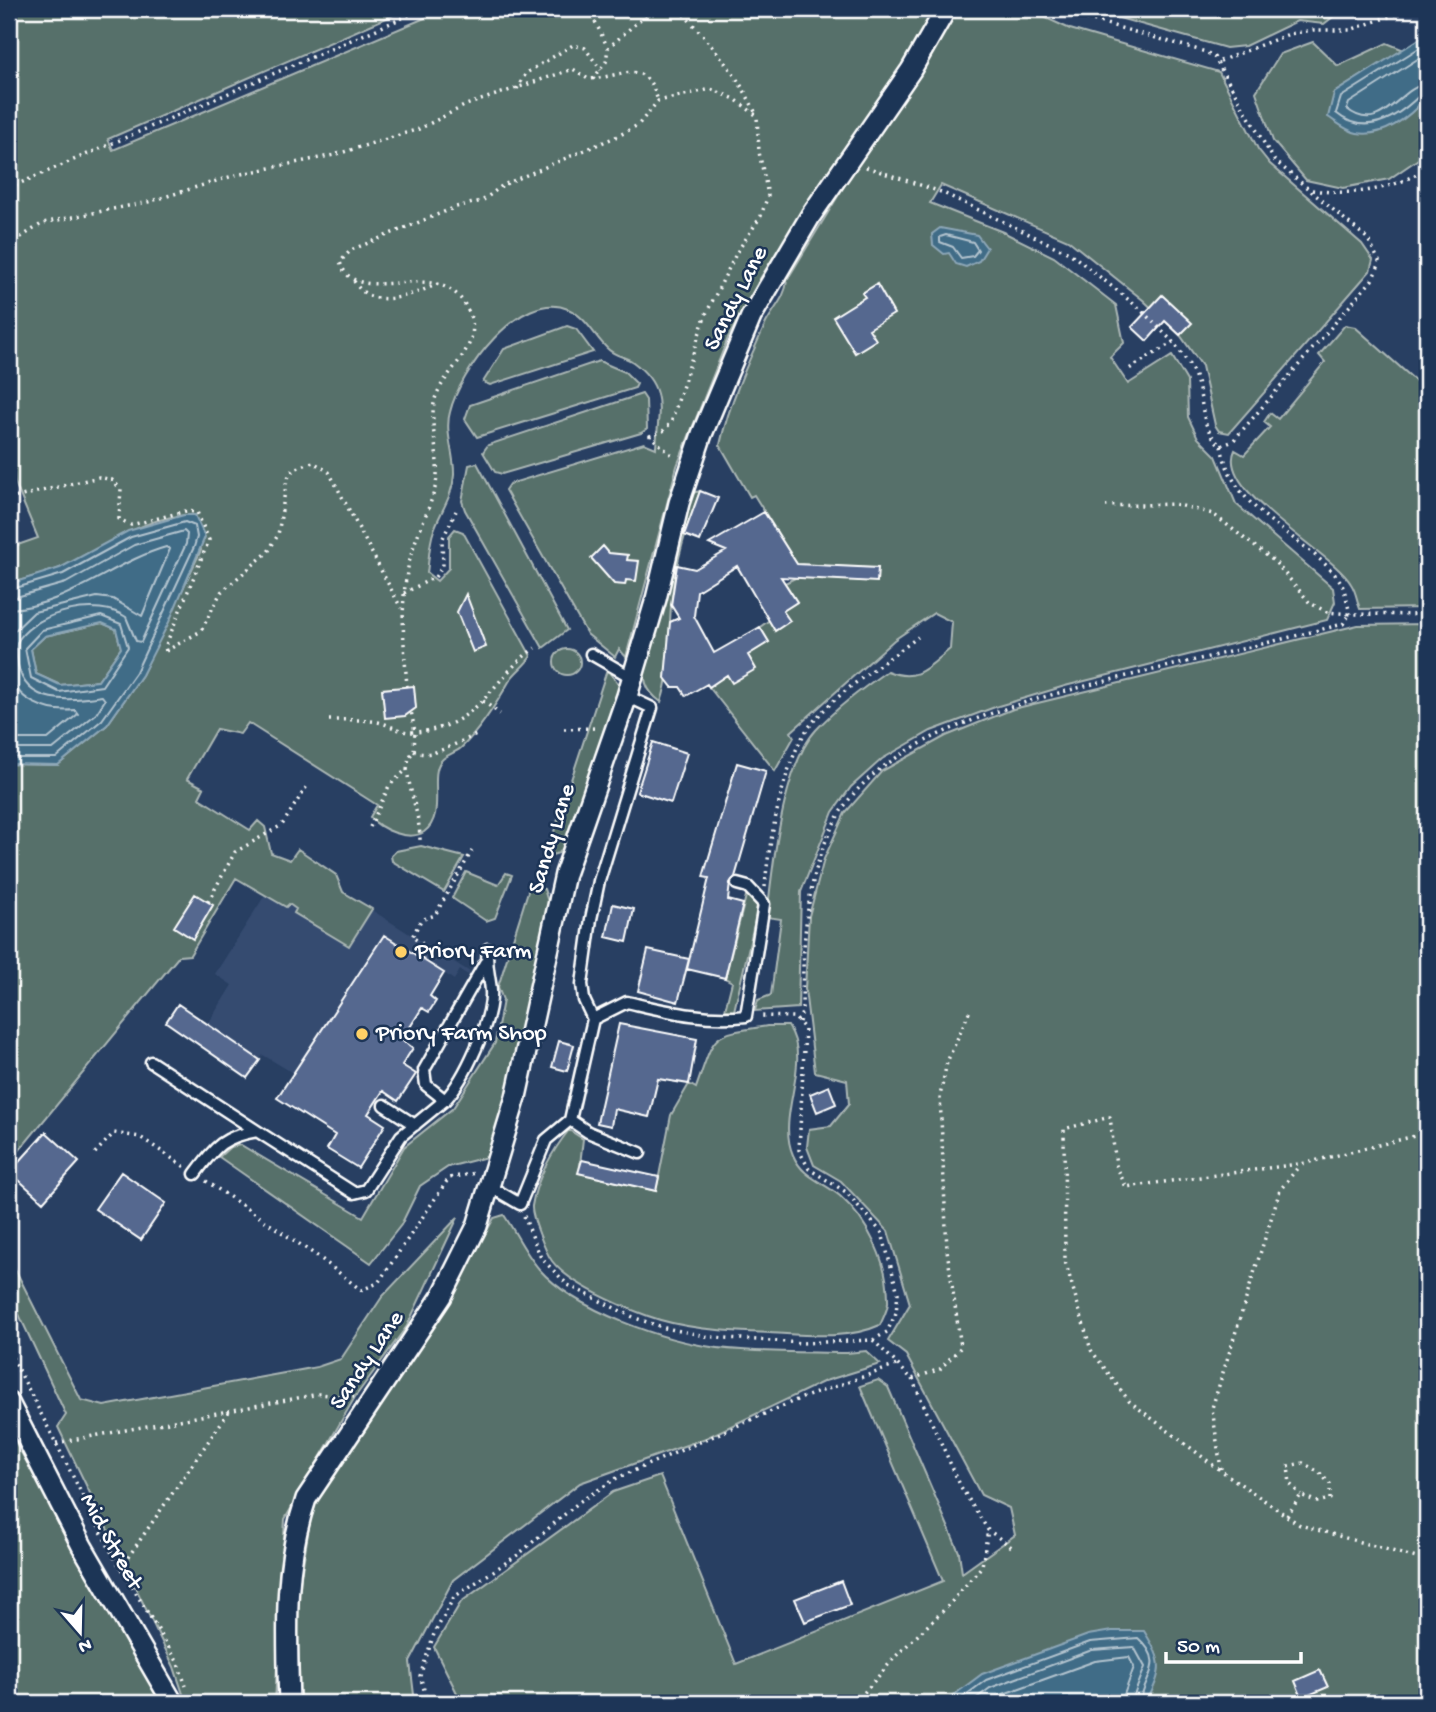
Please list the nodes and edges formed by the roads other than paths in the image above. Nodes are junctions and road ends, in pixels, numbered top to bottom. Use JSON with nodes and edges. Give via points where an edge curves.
{"nodes":[{"id":1,"x":946,"y":9,"type":"edge"},
{"id":2,"x":591,"y":654,"type":"dead end"},
{"id":3,"x":629,"y":686,"type":"junction"},
{"id":4,"x":737,"y":884,"type":"dead end"},
{"id":5,"x":488,"y":948,"type":"dead end"},
{"id":6,"x":485,"y":963,"type":"junction"},
{"id":7,"x":593,"y":1019,"type":"junction"},
{"id":8,"x":151,"y":1062,"type":"dead end"},
{"id":9,"x":445,"y":1100,"type":"junction"},
{"id":10,"x":384,"y":1105,"type":"dead end"},
{"id":11,"x":570,"y":1119,"type":"junction"},
{"id":12,"x":415,"y":1125,"type":"junction"},
{"id":13,"x":257,"y":1131,"type":"junction"},
{"id":14,"x":640,"y":1153,"type":"dead end"},
{"id":15,"x":195,"y":1174,"type":"road end"},
{"id":16,"x":489,"y":1186,"type":"junction"},
{"id":17,"x":9,"y":1403,"type":"edge"},
{"id":18,"x":181,"y":1698,"type":"edge"},
{"id":19,"x":289,"y":1703,"type":"edge"}],
"edges":[{"from":1,"to":3,"type":"street","name":"Sandy Lane","via":[[911,70],[784,257],[751,317],[692,464]]},
{"from":2,"to":3,"type":"lane"},
{"from":3,"to":7,"type":"lane","via":[[652,708],[591,919],[582,984]]},
{"from":3,"to":16,"type":"street","name":"Sandy Lane","via":[[565,874],[516,1097]]},
{"from":4,"to":7,"type":"lane","via":[[748,887],[764,904],[746,1016],[687,1016],[627,1002]]},
{"from":5,"to":6,"type":"lane"},
{"from":6,"to":9,"type":"lane","via":[[491,993],[484,1027],[455,1089]]},
{"from":6,"to":9,"type":"lane","via":[[424,1070],[426,1085]]},
{"from":7,"to":11,"type":"lane"},
{"from":8,"to":13,"type":"lane"},
{"from":9,"to":12,"type":"lane"},
{"from":10,"to":12,"type":"lane"},
{"from":11,"to":14,"type":"lane","via":[[588,1132]]},
{"from":11,"to":16,"type":"lane","via":[[547,1140],[520,1204]]},
{"from":12,"to":13,"type":"lane","via":[[401,1136],[366,1190],[354,1193]]},
{"from":13,"to":15,"type":"lane","via":[[232,1135],[217,1145]]},
{"from":16,"to":19,"type":"street","name":"Sandy Lane","via":[[477,1226],[442,1296],[306,1499],[294,1534],[286,1604]]},
{"from":17,"to":18,"type":"street","name":"Mid Street","via":[[82,1546]]}]}
